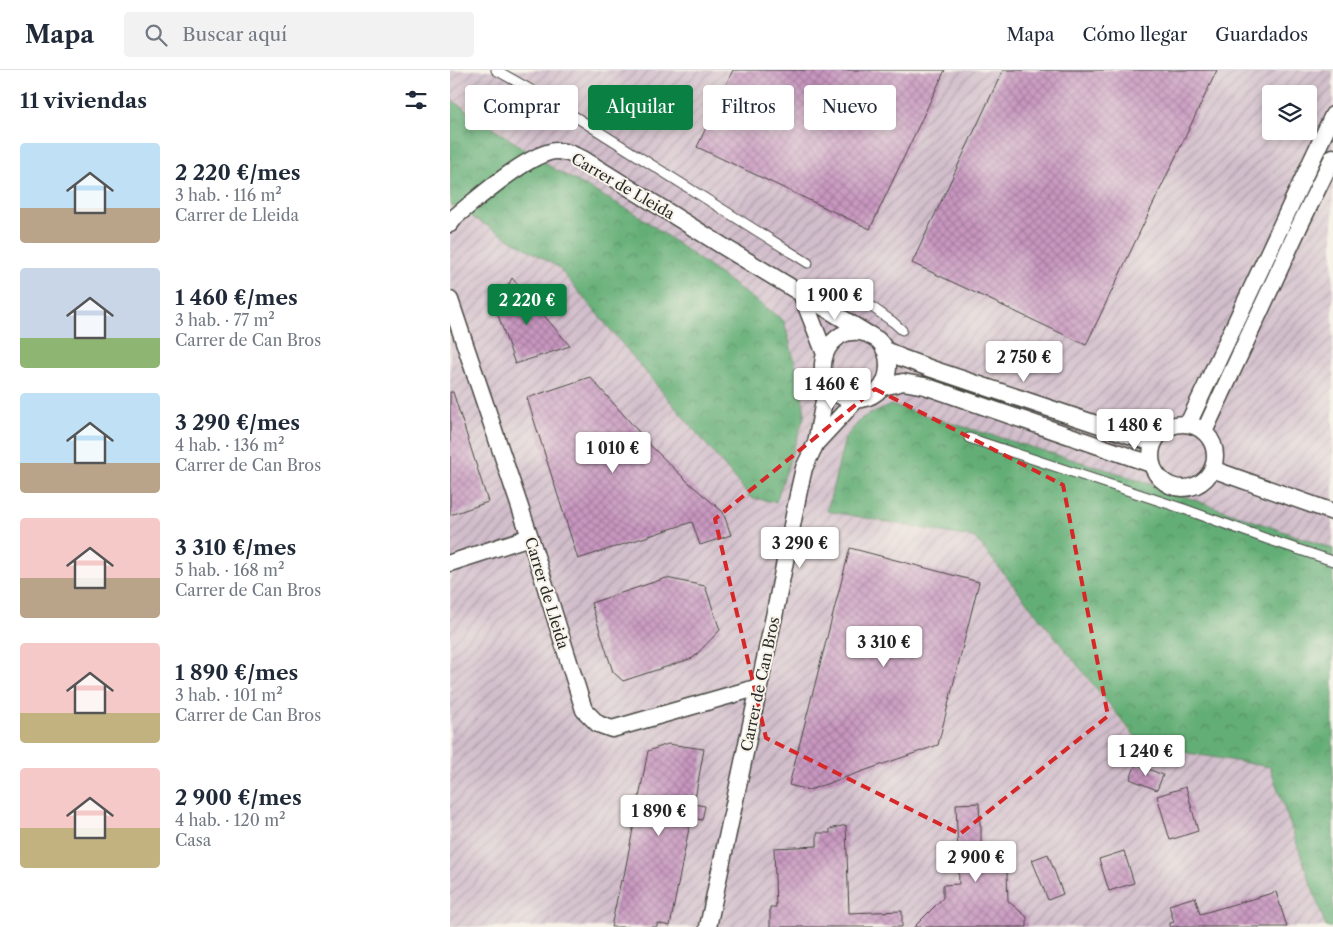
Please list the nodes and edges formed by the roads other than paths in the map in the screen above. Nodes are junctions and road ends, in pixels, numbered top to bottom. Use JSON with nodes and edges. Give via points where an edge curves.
{"nodes":[{"id":1,"x":496,"y":70,"type":"edge"},
{"id":2,"x":1333,"y":115,"type":"edge"},
{"id":3,"x":1333,"y":157,"type":"edge"},
{"id":4,"x":450,"y":224,"type":"edge"},
{"id":5,"x":808,"y":263,"type":"dead end"},
{"id":6,"x":801,"y":292,"type":"junction"},
{"id":7,"x":855,"y":295,"type":"dead end"},
{"id":8,"x":451,"y":309,"type":"edge"},
{"id":9,"x":902,"y":330,"type":"dead end"},
{"id":10,"x":868,"y":334,"type":"junction"},
{"id":11,"x":884,"y":349,"type":"junction"},
{"id":12,"x":825,"y":354,"type":"junction"},
{"id":13,"x":828,"y":385,"type":"junction"},
{"id":14,"x":883,"y":387,"type":"junction"},
{"id":15,"x":855,"y":401,"type":"junction"},
{"id":16,"x":1188,"y":424,"type":"junction"},
{"id":17,"x":1204,"y":432,"type":"junction"},
{"id":18,"x":969,"y":438,"type":"dead end"},
{"id":19,"x":816,"y":443,"type":"junction"},
{"id":20,"x":1153,"y":444,"type":"junction"},
{"id":21,"x":1151,"y":464,"type":"junction"},
{"id":22,"x":1212,"y":469,"type":"junction"},
{"id":23,"x":1333,"y":512,"type":"edge"},
{"id":24,"x":530,"y":537,"type":"junction"},
{"id":25,"x":1333,"y":561,"type":"edge"},
{"id":26,"x":450,"y":563,"type":"edge"},
{"id":27,"x":759,"y":686,"type":"junction"},
{"id":28,"x":708,"y":927,"type":"edge"}],
"edges":[{"from":1,"to":5,"type":"lane"},
{"from":2,"to":16,"type":"street"},
{"from":3,"to":17,"type":"street"},
{"from":4,"to":6,"type":"street","name":"Carrer de Lleida","via":[[528,161],[544,153],[569,153]]},
{"from":6,"to":10,"type":"street","name":"Carrer de Lleida"},
{"from":6,"to":12,"type":"street"},
{"from":7,"to":9,"type":"lane"},
{"from":8,"to":24,"type":"street","name":"Carrer de Lleida"},
{"from":10,"to":11,"type":"street"},
{"from":10,"to":12,"type":"street","via":[[852,332],[840,336]]},
{"from":11,"to":14,"type":"street","via":[[889,368]]},
{"from":11,"to":20,"type":"street","via":[[932,369]]},
{"from":12,"to":13,"type":"street","via":[[823,368]]},
{"from":13,"to":15,"type":"street","via":[[838,395]]},
{"from":13,"to":19,"type":"street","name":"Carrer de Can Bros"},
{"from":14,"to":15,"type":"street","via":[[875,394]]},
{"from":14,"to":21,"type":"street","via":[[903,382],[925,386]]},
{"from":15,"to":19,"type":"street","name":"Carrer de Can Bros"},
{"from":16,"to":17,"type":"street"},
{"from":16,"to":20,"type":"street","via":[[1168,427]]},
{"from":17,"to":22,"type":"street","via":[[1215,451]]},
{"from":18,"to":25,"type":"lane","via":[[1184,508]]},
{"from":19,"to":27,"type":"street","name":"Carrer de Can Bros","via":[[804,468]]},
{"from":20,"to":21,"type":"street"},
{"from":21,"to":22,"type":"street","via":[[1164,483],[1183,488],[1201,483]]},
{"from":22,"to":23,"type":"street"},
{"from":24,"to":26,"type":"street"},
{"from":24,"to":27,"type":"street","name":"Carrer de Lleida","via":[[584,710],[598,724],[612,729]]},
{"from":27,"to":28,"type":"street","name":"Carrer de Can Bros"}]}
